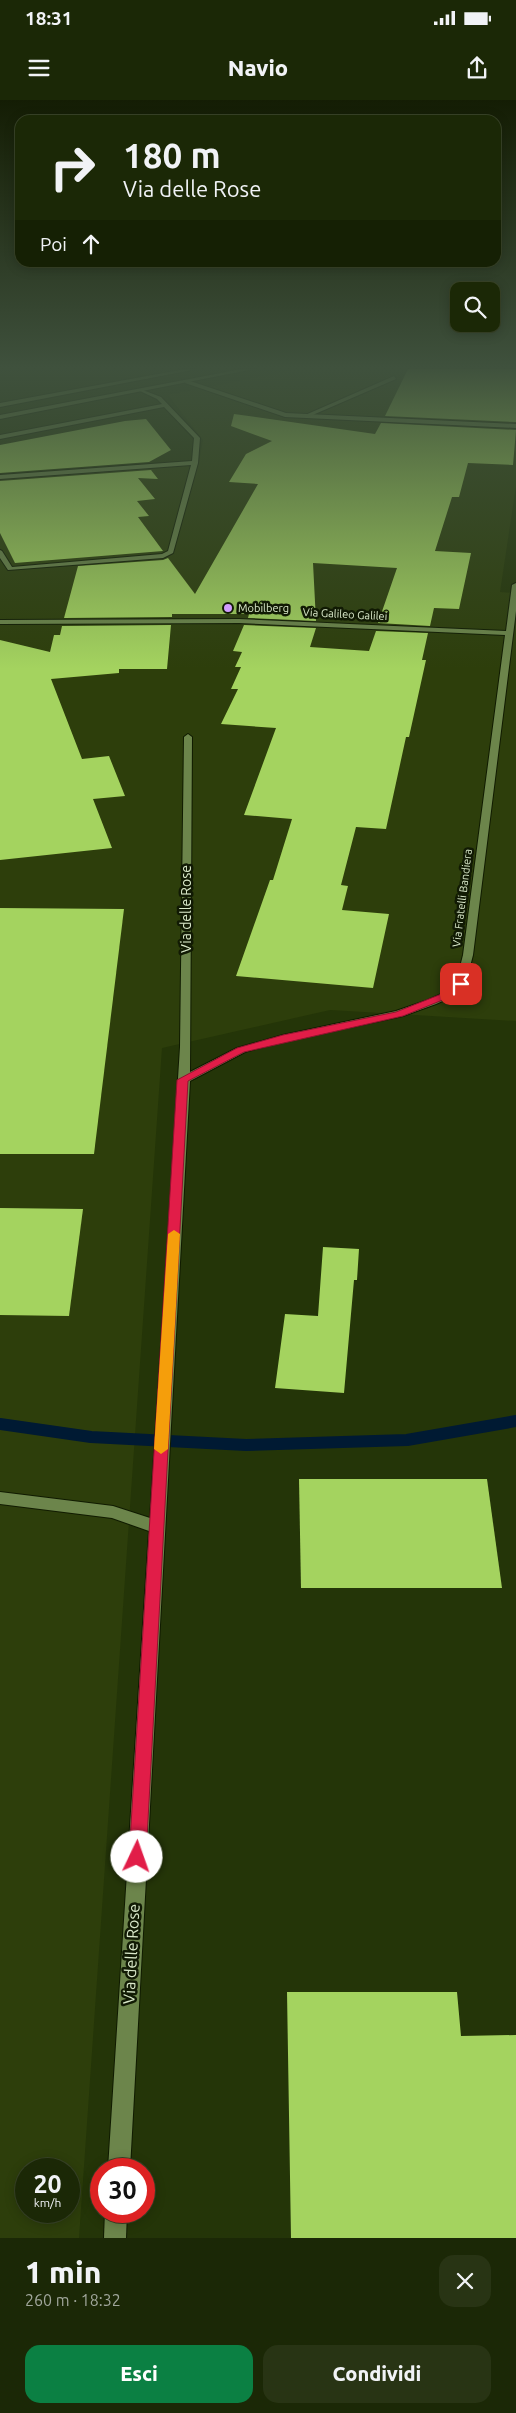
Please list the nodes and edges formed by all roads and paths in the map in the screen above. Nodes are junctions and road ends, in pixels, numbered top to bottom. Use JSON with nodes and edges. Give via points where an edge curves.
{"nodes":[{"id":1,"x":115,"y":469,"type":"edge"},
{"id":2,"x":193,"y":469,"type":"edge"},
{"id":3,"x":0,"y":477,"type":"edge"},
{"id":4,"x":0,"y":552,"type":"edge"},
{"id":5,"x":516,"y":591,"type":"edge"},
{"id":6,"x":0,"y":622,"type":"edge"},
{"id":7,"x":508,"y":633,"type":"junction"},
{"id":8,"x":188,"y":737,"type":"dead end"},
{"id":9,"x":183,"y":1080,"type":"junction"},
{"id":10,"x":0,"y":1498,"type":"edge"},
{"id":11,"x":156,"y":1526,"type":"junction"},
{"id":12,"x":120,"y":2158,"type":"edge"},
{"id":13,"x":116,"y":2223,"type":"edge"},
{"id":14,"x":115,"y":2238,"type":"edge"}],
"edges":[{"from":1,"to":3,"type":"street"},
{"from":2,"to":4,"type":"street","via":[[171,552],[163,556],[10,569]]},
{"from":5,"to":7,"type":"street","name":"Via Fratelli Bandiera"},
{"from":6,"to":7,"type":"street","name":"Via Galileo Galilei","via":[[239,621]]},
{"from":7,"to":9,"type":"street","name":"Via Fratelli Bandiera","via":[[468,955],[461,984],[452,993],[399,1014],[240,1050]]},
{"from":8,"to":9,"type":"street","name":"Via delle Rose","via":[[186,1047]]},
{"from":9,"to":11,"type":"street","name":"Via delle Rose"},
{"from":10,"to":11,"type":"street","via":[[113,1512]]},
{"from":11,"to":12,"type":"street","name":"Via delle Rose"},
{"from":13,"to":14,"type":"street"}]}
